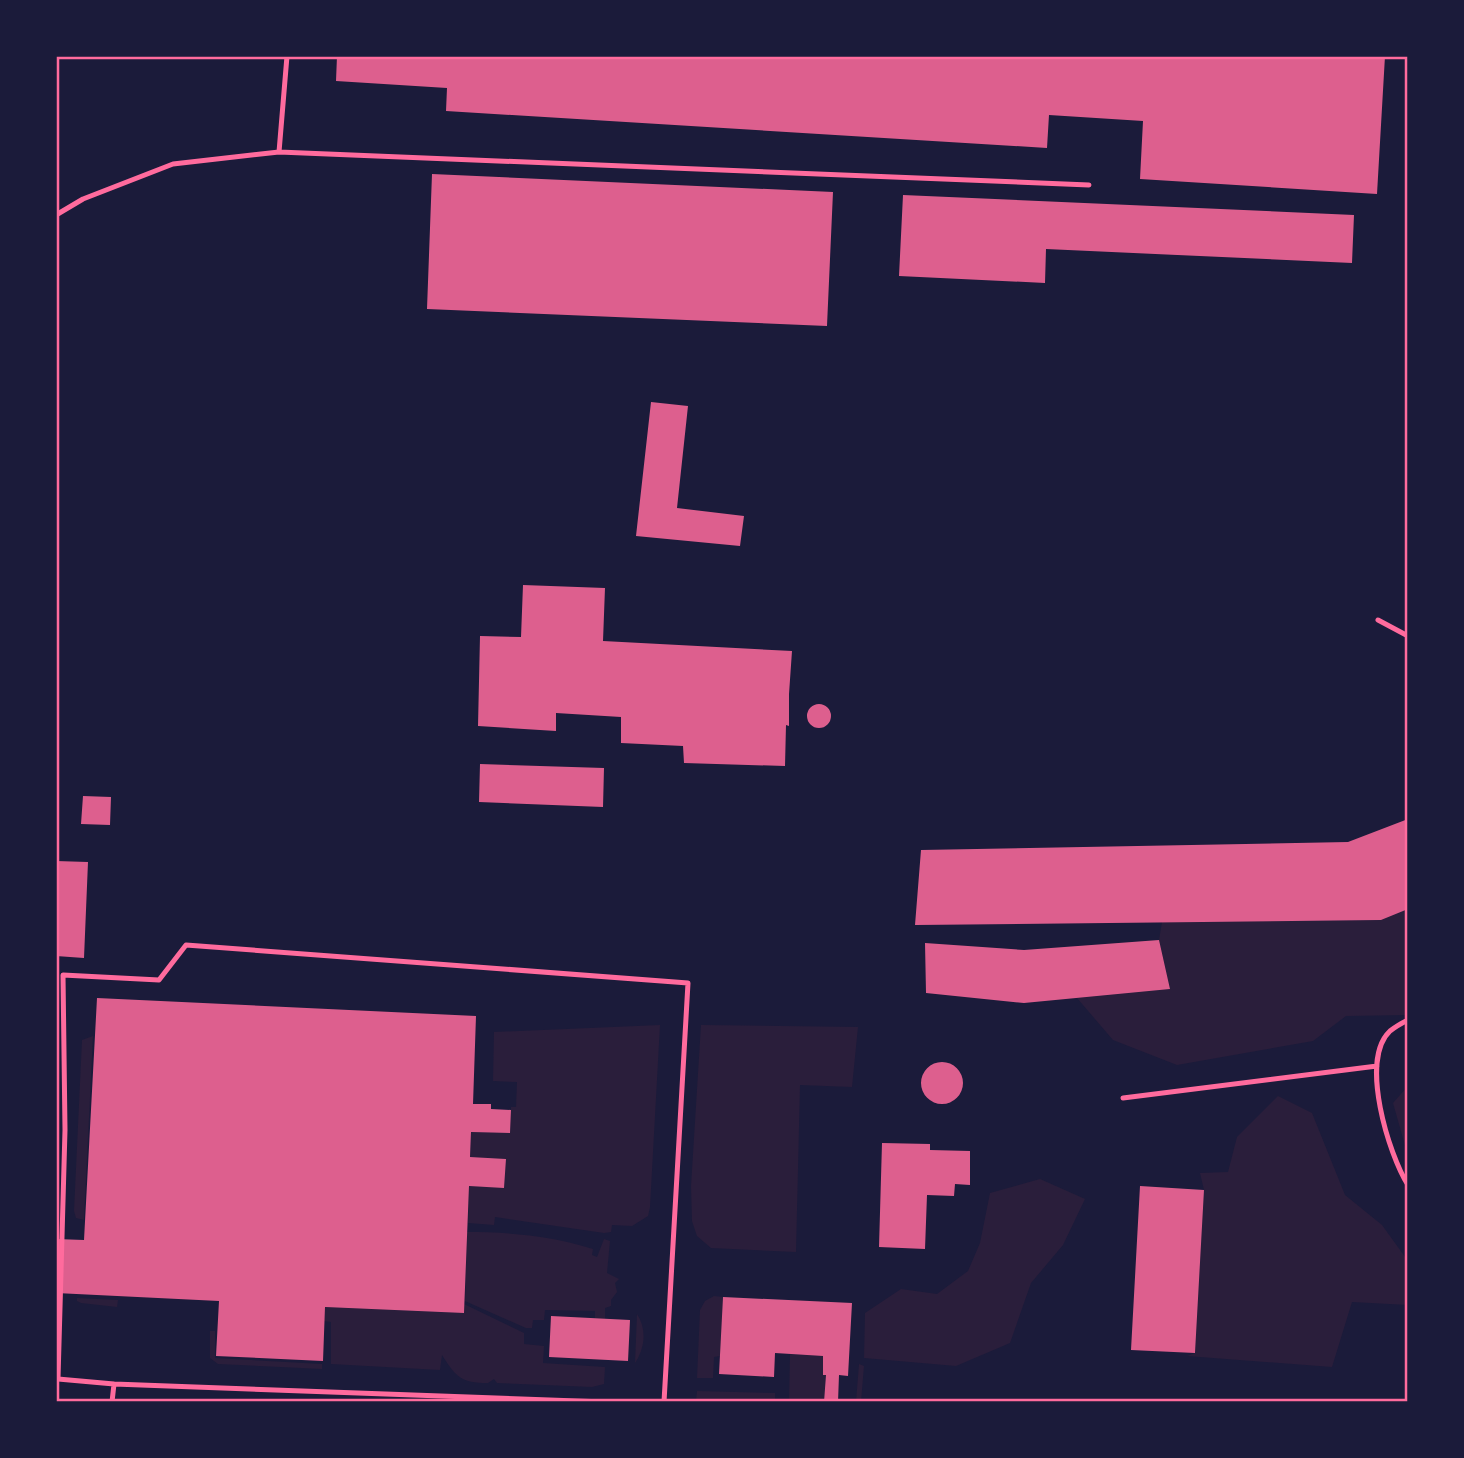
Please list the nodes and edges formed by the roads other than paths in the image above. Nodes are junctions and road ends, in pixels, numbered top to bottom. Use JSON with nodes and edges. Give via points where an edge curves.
{"nodes":[{"id":1,"x":287,"y":56,"type":"edge"},
{"id":2,"x":279,"y":152,"type":"junction"},
{"id":3,"x":1089,"y":185,"type":"dead end"},
{"id":4,"x":56,"y":215,"type":"edge"},
{"id":5,"x":1378,"y":620,"type":"dead end"},
{"id":6,"x":1408,"y":636,"type":"edge"},
{"id":7,"x":1408,"y":1020,"type":"edge"},
{"id":8,"x":1377,"y":1066,"type":"junction"},
{"id":9,"x":1123,"y":1098,"type":"dead end"},
{"id":10,"x":1408,"y":1185,"type":"edge"},
{"id":11,"x":114,"y":1384,"type":"junction"},
{"id":12,"x":112,"y":1402,"type":"edge"},
{"id":13,"x":605,"y":1402,"type":"edge"},
{"id":14,"x":664,"y":1402,"type":"edge"}],
"edges":[{"from":1,"to":2,"type":"lane"},
{"from":2,"to":3,"type":"lane"},
{"from":2,"to":4,"type":"lane","via":[[173,164],[83,199]]},
{"from":5,"to":6,"type":"lane"},
{"from":7,"to":8,"type":"lane","via":[[1388,1032]]},
{"from":8,"to":9,"type":"lane"},
{"from":8,"to":10,"type":"lane","via":[[1378,1098],[1389,1144]]},
{"from":11,"to":12,"type":"lane"},
{"from":11,"to":13,"type":"lane"},
{"from":11,"to":14,"type":"lane","via":[[58,1379],[65,1130],[63,975],[159,980],[186,946],[688,983]]}]}
